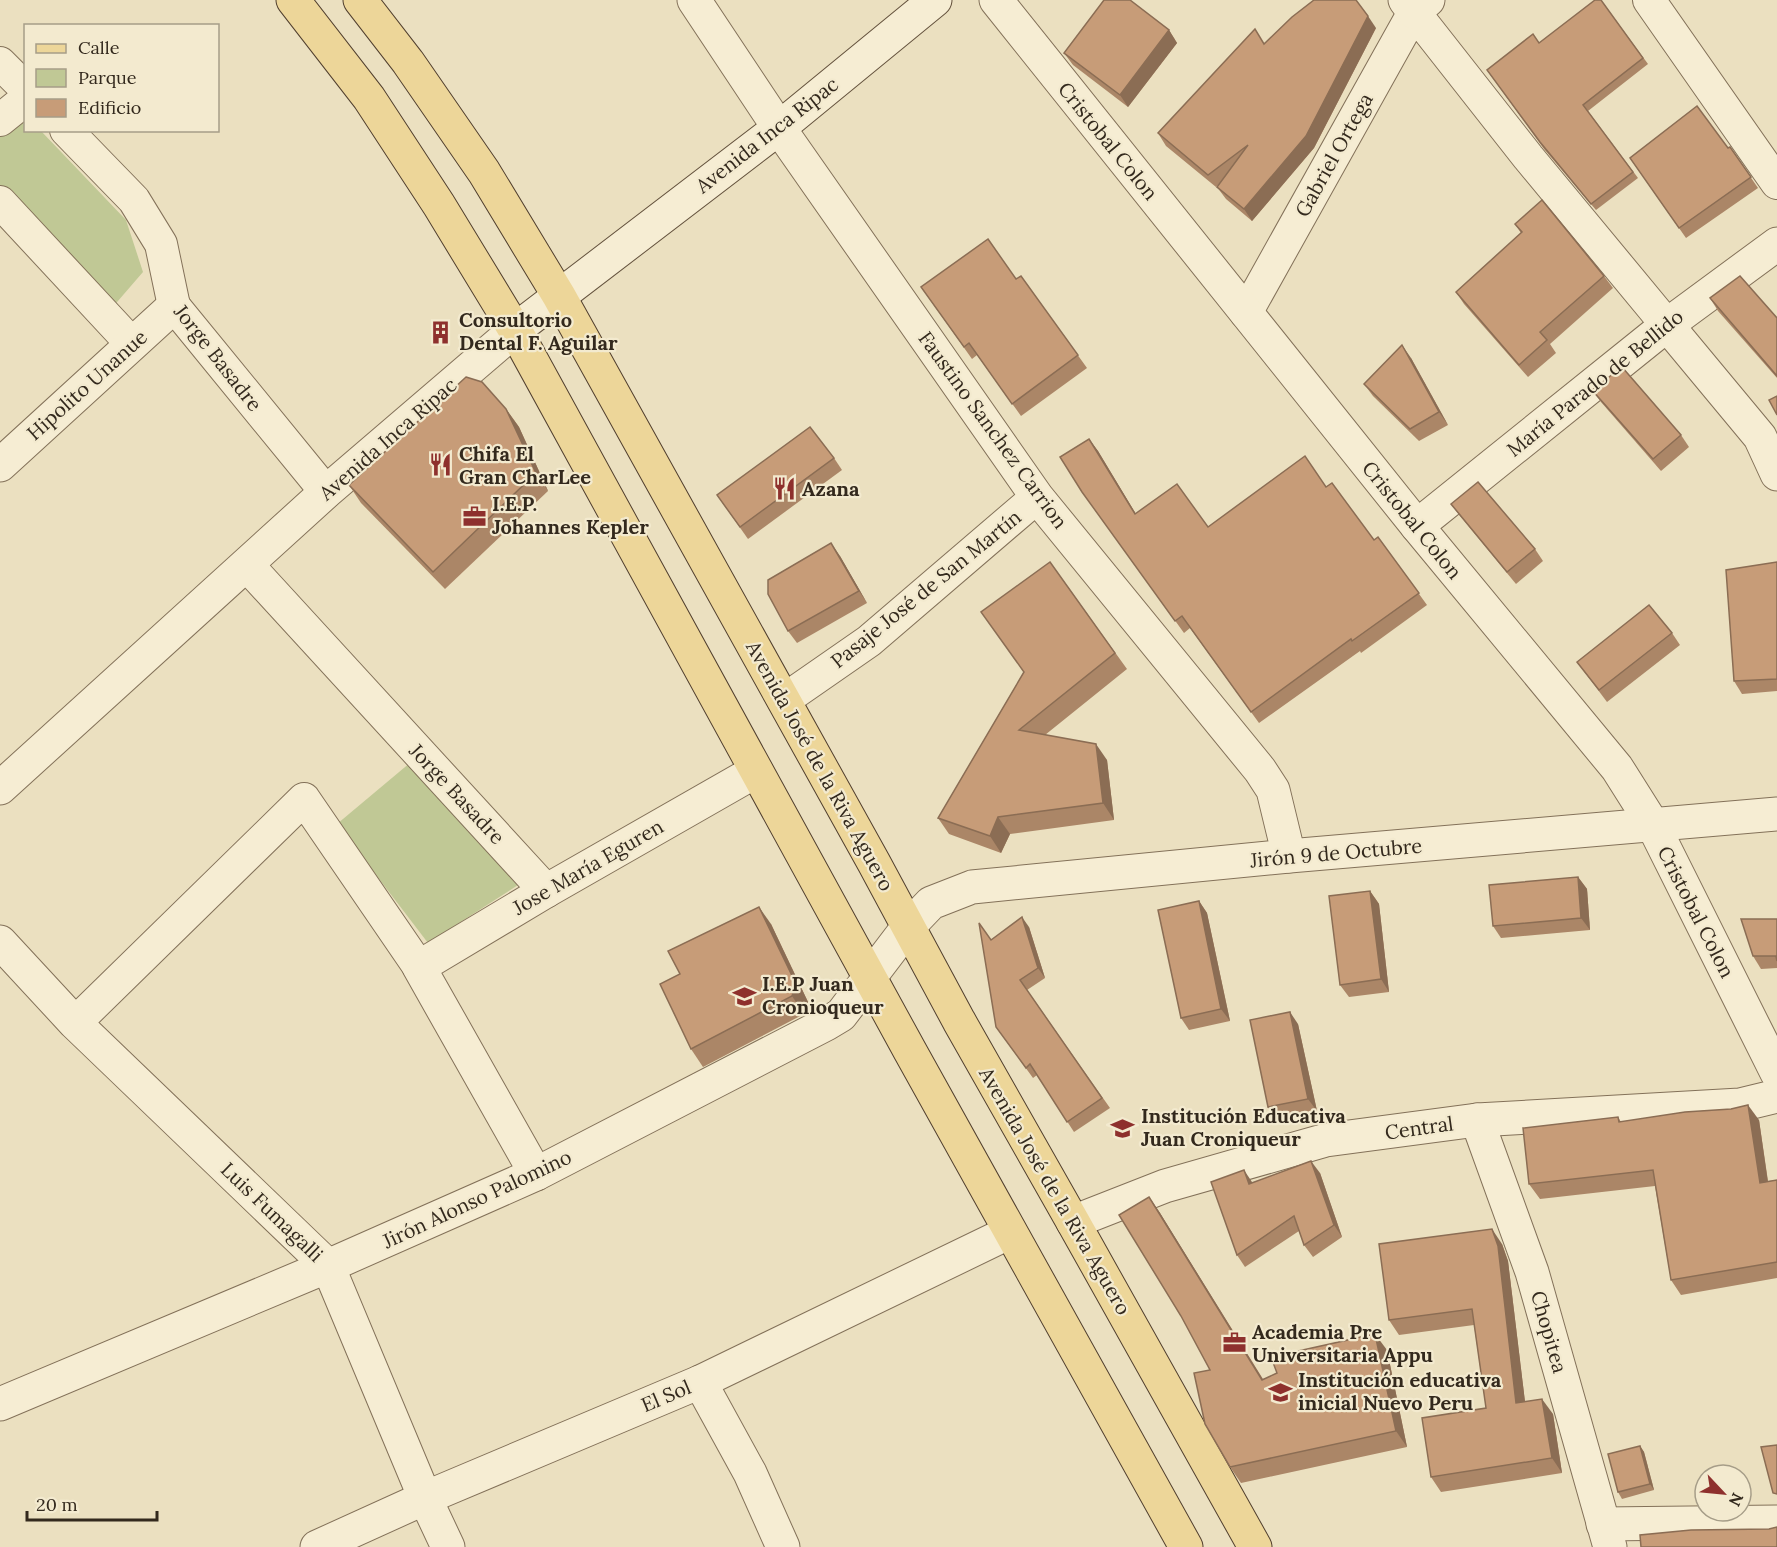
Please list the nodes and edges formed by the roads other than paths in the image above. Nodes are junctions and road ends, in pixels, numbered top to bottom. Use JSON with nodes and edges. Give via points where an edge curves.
{"nodes":[{"id":1,"x":293,"y":0,"type":"edge"},
{"id":2,"x":360,"y":0,"type":"edge"},
{"id":3,"x":694,"y":0,"type":"edge"},
{"id":4,"x":935,"y":0,"type":"edge"},
{"id":5,"x":996,"y":0,"type":"edge"},
{"id":6,"x":1649,"y":0,"type":"edge"},
{"id":7,"x":1416,"y":4,"type":"edge"},
{"id":8,"x":0,"y":63,"type":"edge"},
{"id":9,"x":24,"y":87,"type":"edge"},
{"id":10,"x":24,"y":101,"type":"edge"},
{"id":11,"x":0,"y":120,"type":"edge"},
{"id":12,"x":779,"y":128,"type":"junction"},
{"id":13,"x":68,"y":132,"type":"edge"},
{"id":14,"x":1777,"y":183,"type":"edge"},
{"id":15,"x":0,"y":202,"type":"edge"},
{"id":16,"x":1777,"y":244,"type":"edge"},
{"id":17,"x":559,"y":296,"type":"junction"},
{"id":18,"x":174,"y":306,"type":"junction"},
{"id":19,"x":1246,"y":313,"type":"junction"},
{"id":20,"x":1667,"y":325,"type":"junction"},
{"id":21,"x":515,"y":330,"type":"junction"},
{"id":22,"x":132,"y":344,"type":"junction"},
{"id":23,"x":0,"y":465,"type":"edge"},
{"id":24,"x":1777,"y":474,"type":"edge"},
{"id":25,"x":326,"y":492,"type":"junction"},
{"id":26,"x":1037,"y":497,"type":"junction"},
{"id":27,"x":1417,"y":526,"type":"junction"},
{"id":28,"x":247,"y":565,"type":"junction"},
{"id":29,"x":784,"y":700,"type":"junction"},
{"id":30,"x":756,"y":771,"type":"junction"},
{"id":31,"x":0,"y":788,"type":"edge"},
{"id":32,"x":1777,"y":814,"type":"edge"},
{"id":33,"x":1653,"y":825,"type":"junction"},
{"id":34,"x":1289,"y":856,"type":"junction"},
{"id":35,"x":546,"y":891,"type":"junction"},
{"id":36,"x":908,"y":927,"type":"junction"},
{"id":37,"x":0,"y":942,"type":"edge"},
{"id":38,"x":420,"y":966,"type":"junction"},
{"id":39,"x":870,"y":978,"type":"junction"},
{"id":40,"x":75,"y":1023,"type":"junction"},
{"id":41,"x":1777,"y":1072,"type":"edge"},
{"id":42,"x":1777,"y":1096,"type":"edge"},
{"id":43,"x":1477,"y":1120,"type":"junction"},
{"id":44,"x":536,"y":1174,"type":"junction"},
{"id":45,"x":1073,"y":1222,"type":"junction"},
{"id":46,"x":1010,"y":1232,"type":"junction"},
{"id":47,"x":328,"y":1266,"type":"junction"},
{"id":48,"x":700,"y":1382,"type":"junction"},
{"id":49,"x":0,"y":1404,"type":"edge"},
{"id":50,"x":425,"y":1498,"type":"junction"},
{"id":51,"x":1777,"y":1522,"type":"edge"},
{"id":52,"x":1607,"y":1535,"type":"edge"},
{"id":53,"x":317,"y":1547,"type":"edge"},
{"id":54,"x":448,"y":1547,"type":"edge"},
{"id":55,"x":783,"y":1547,"type":"edge"},
{"id":56,"x":1185,"y":1547,"type":"edge"},
{"id":57,"x":1255,"y":1547,"type":"edge"}],
"edges":[{"from":1,"to":21,"type":"main road","via":[[369,98]]},
{"from":2,"to":17,"type":"main road","name":"Avenida José de la Riva Aguero","via":[[484,172]]},
{"from":3,"to":12,"type":"street","name":"Faustino Sanchez Carrion"},
{"from":4,"to":12,"type":"street","name":"Avenida Inca Ripac"},
{"from":5,"to":19,"type":"street","name":"Cristobal Colon"},
{"from":6,"to":14,"type":"street"},
{"from":7,"to":19,"type":"street","name":"Gabriel Ortega"},
{"from":7,"to":20,"type":"street","via":[[1528,158]]},
{"from":8,"to":9,"type":"street"},
{"from":10,"to":11,"type":"street"},
{"from":12,"to":17,"type":"street","name":"Avenida Inca Ripac"},
{"from":12,"to":26,"type":"street","name":"Faustino Sanchez Carrion"},
{"from":13,"to":18,"type":"street","name":"Jorge Basadre","via":[[134,200],[161,244]]},
{"from":15,"to":22,"type":"street"},
{"from":16,"to":20,"type":"street","name":"María Parado de Bellido"},
{"from":17,"to":21,"type":"street","name":"Avenida Inca Ripac"},
{"from":17,"to":29,"type":"main road","name":"Avenida José de la Riva Aguero"},
{"from":18,"to":22,"type":"street","name":"Hipolito Unanue"},
{"from":18,"to":25,"type":"street","name":"Jorge Basadre"},
{"from":19,"to":27,"type":"street","name":"Cristobal Colon"},
{"from":20,"to":24,"type":"street","via":[[1761,437]]},
{"from":20,"to":27,"type":"street","name":"María Parado de Bellido"},
{"from":21,"to":25,"type":"street","name":"Avenida Inca Ripac"},
{"from":21,"to":30,"type":"main road"},
{"from":22,"to":23,"type":"street","name":"Hipolito Unanue"},
{"from":25,"to":28,"type":"street","name":"Avenida Inca Ripac"},
{"from":26,"to":29,"type":"street","name":"Pasaje José de San Martín","via":[[869,641]]},
{"from":26,"to":34,"type":"street","name":"Faustino Sanchez Carrion","via":[[1260,770],[1273,790]]},
{"from":27,"to":33,"type":"street","name":"Cristobal Colon","via":[[1617,768]]},
{"from":28,"to":31,"type":"street","name":"Avenida Inca Ripac"},
{"from":28,"to":35,"type":"street","name":"Jorge Basadre"},
{"from":29,"to":36,"type":"main road","name":"Avenida José de la Riva Aguero"},
{"from":30,"to":35,"type":"street","name":"Jose María Eguren"},
{"from":30,"to":39,"type":"main road"},
{"from":32,"to":33,"type":"street","name":"Jirón 9 de Octubre"},
{"from":33,"to":34,"type":"street","name":"Jirón 9 de Octubre"},
{"from":33,"to":41,"type":"street","name":"Cristobal Colon"},
{"from":34,"to":36,"type":"street","name":"Jirón 9 de Octubre","via":[[972,887],[931,903]]},
{"from":35,"to":38,"type":"street","name":"Jose María Eguren"},
{"from":36,"to":39,"type":"street","name":"Jirón Alonso Palomino"},
{"from":36,"to":45,"type":"main road","name":"Avenida José de la Riva Aguero"},
{"from":37,"to":40,"type":"street","name":"Luis Fumagalli"},
{"from":38,"to":40,"type":"street","via":[[304,799]]},
{"from":38,"to":44,"type":"street"},
{"from":39,"to":44,"type":"street","name":"Jirón Alonso Palomino","via":[[842,1016]]},
{"from":39,"to":46,"type":"main road"},
{"from":40,"to":47,"type":"street","name":"Luis Fumagalli"},
{"from":42,"to":43,"type":"street","name":"Central","via":[[1740,1104]]},
{"from":43,"to":45,"type":"street","name":"Central","via":[[1326,1140],[1165,1186]]},
{"from":43,"to":52,"type":"street","name":"Chopitea","via":[[1532,1272]]},
{"from":44,"to":47,"type":"street","name":"Jirón Alonso Palomino"},
{"from":45,"to":57,"type":"main road","name":"Avenida José de la Riva Aguero"},
{"from":46,"to":48,"type":"street","name":"El Sol"},
{"from":46,"to":56,"type":"main road"},
{"from":47,"to":49,"type":"street","name":"Jirón Alonso Palomino"},
{"from":47,"to":50,"type":"street","name":"Luis Fumagalli"},
{"from":48,"to":50,"type":"street","name":"El Sol"},
{"from":48,"to":55,"type":"street","via":[[750,1473]]},
{"from":50,"to":53,"type":"street","name":"El Sol"},
{"from":50,"to":54,"type":"street","name":"Luis Fumagalli"},
{"from":51,"to":52,"type":"street"}]}
